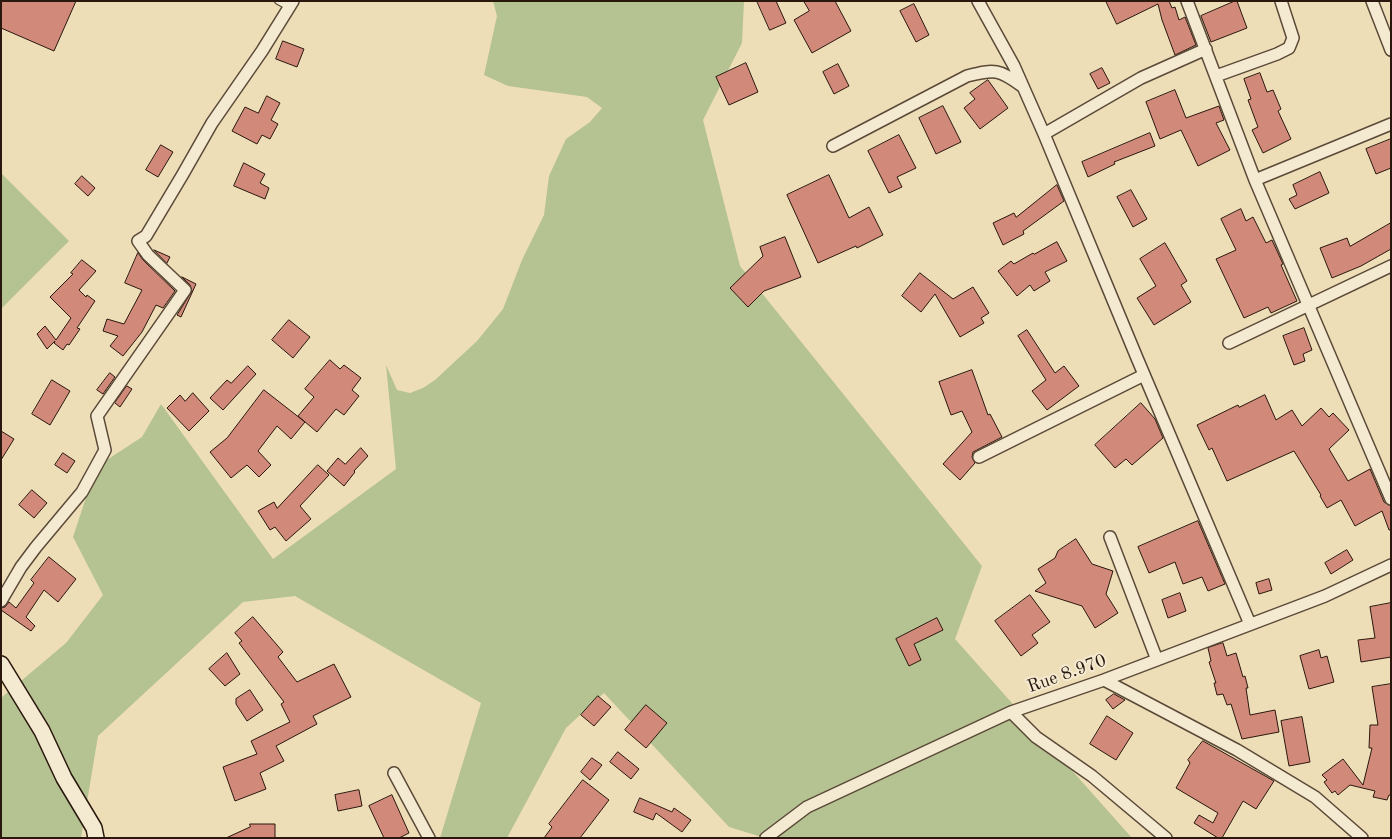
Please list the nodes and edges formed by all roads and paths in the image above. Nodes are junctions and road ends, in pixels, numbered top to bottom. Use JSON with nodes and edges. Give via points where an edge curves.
{"nodes":[{"id":1,"x":278,"y":1,"type":"edge"},
{"id":2,"x":978,"y":1,"type":"edge"},
{"id":3,"x":1187,"y":1,"type":"edge"},
{"id":4,"x":1281,"y":1,"type":"edge"},
{"id":5,"x":1372,"y":1,"type":"edge"},
{"id":6,"x":291,"y":4,"type":"edge"},
{"id":7,"x":1206,"y":49,"type":"junction"},
{"id":8,"x":1391,"y":50,"type":"edge"},
{"id":9,"x":1216,"y":76,"type":"junction"},
{"id":10,"x":1022,"y":86,"type":"junction"},
{"id":11,"x":1391,"y":124,"type":"edge"},
{"id":12,"x":1044,"y":134,"type":"junction"},
{"id":13,"x":834,"y":146,"type":"dead end"},
{"id":14,"x":1256,"y":180,"type":"junction"},
{"id":15,"x":1391,"y":266,"type":"edge"},
{"id":16,"x":1309,"y":306,"type":"junction"},
{"id":17,"x":1229,"y":343,"type":"dead end"},
{"id":18,"x":1144,"y":375,"type":"junction"},
{"id":19,"x":979,"y":457,"type":"dead end"},
{"id":20,"x":1391,"y":499,"type":"edge"},
{"id":21,"x":1110,"y":537,"type":"dead end"},
{"id":22,"x":1391,"y":565,"type":"edge"},
{"id":23,"x":1,"y":601,"type":"edge"},
{"id":24,"x":1250,"y":624,"type":"junction"},
{"id":25,"x":1157,"y":660,"type":"junction"},
{"id":26,"x":5,"y":670,"type":"edge"},
{"id":27,"x":1104,"y":680,"type":"junction"},
{"id":28,"x":1011,"y":712,"type":"junction"},
{"id":29,"x":394,"y":773,"type":"dead end"},
{"id":30,"x":95,"y":833,"type":"edge"},
{"id":31,"x":768,"y":837,"type":"edge"},
{"id":32,"x":429,"y":838,"type":"edge"},
{"id":33,"x":1166,"y":838,"type":"edge"},
{"id":34,"x":1362,"y":838,"type":"edge"}],
"edges":[{"from":1,"to":6,"type":"lane"},
{"from":2,"to":10,"type":"street"},
{"from":3,"to":7,"type":"street"},
{"from":4,"to":9,"type":"street","via":[[1293,38],[1289,48]]},
{"from":5,"to":8,"type":"street"},
{"from":6,"to":23,"type":"street","via":[[212,123],[146,236],[138,241],[185,290],[97,416],[104,450],[82,492],[21,567]]},
{"from":7,"to":9,"type":"street"},
{"from":7,"to":12,"type":"street","via":[[1141,78]]},
{"from":9,"to":14,"type":"street"},
{"from":10,"to":12,"type":"street"},
{"from":10,"to":13,"type":"street","via":[[995,71],[967,76]]},
{"from":11,"to":14,"type":"street"},
{"from":12,"to":18,"type":"street"},
{"from":14,"to":16,"type":"street"},
{"from":15,"to":16,"type":"street"},
{"from":16,"to":17,"type":"street"},
{"from":16,"to":20,"type":"street"},
{"from":18,"to":19,"type":"street"},
{"from":18,"to":24,"type":"street"},
{"from":21,"to":25,"type":"street"},
{"from":22,"to":24,"type":"street","name":"Rue 8.970","via":[[1325,596]]},
{"from":24,"to":25,"type":"street","name":"Rue 8.970"},
{"from":25,"to":27,"type":"street","name":"Rue 8.970"},
{"from":26,"to":30,"type":"street","via":[[42,731]]},
{"from":27,"to":28,"type":"street","name":"Rue 8.970"},
{"from":27,"to":34,"type":"street","via":[[1237,750],[1316,798]]},
{"from":28,"to":31,"type":"street","name":"Rue 8.970","via":[[807,807]]},
{"from":28,"to":33,"type":"street","via":[[1036,737],[1092,776]]},
{"from":29,"to":32,"type":"street"}]}
